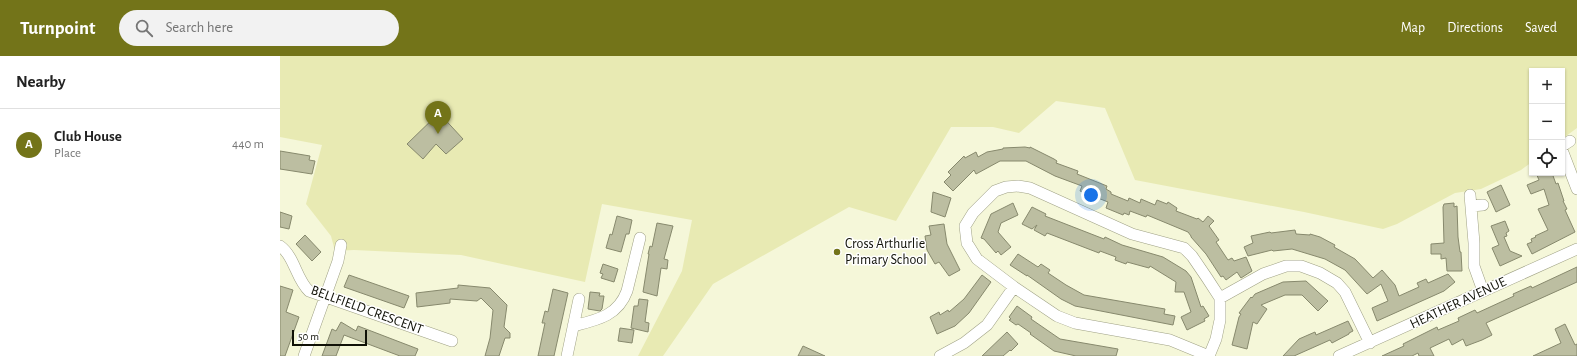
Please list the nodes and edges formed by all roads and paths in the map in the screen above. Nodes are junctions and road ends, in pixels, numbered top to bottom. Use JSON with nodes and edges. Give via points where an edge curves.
{"nodes":[{"id":1,"x":1565,"y":158,"type":"edge"},
{"id":2,"x":1577,"y":189,"type":"edge"},
{"id":3,"x":1470,"y":195,"type":"dead end"},
{"id":4,"x":1483,"y":205,"type":"dead end"},
{"id":5,"x":1471,"y":206,"type":"junction"},
{"id":6,"x":640,"y":238,"type":"dead end"},
{"id":7,"x":341,"y":245,"type":"dead end"},
{"id":8,"x":280,"y":246,"type":"edge"},
{"id":9,"x":1577,"y":249,"type":"edge"},
{"id":10,"x":1014,"y":287,"type":"junction"},
{"id":11,"x":1483,"y":291,"type":"junction"},
{"id":12,"x":325,"y":297,"type":"junction"},
{"id":13,"x":1220,"y":298,"type":"junction"},
{"id":14,"x":579,"y":299,"type":"dead end"},
{"id":15,"x":573,"y":326,"type":"junction"},
{"id":16,"x":452,"y":341,"type":"dead end"},
{"id":17,"x":1370,"y":343,"type":"junction"},
{"id":18,"x":304,"y":356,"type":"edge"},
{"id":19,"x":567,"y":356,"type":"edge"},
{"id":20,"x":941,"y":356,"type":"edge"},
{"id":21,"x":1209,"y":356,"type":"edge"},
{"id":22,"x":1340,"y":356,"type":"edge"}],
"edges":[{"from":1,"to":2,"type":"street"},
{"from":3,"to":5,"type":"street"},
{"from":4,"to":5,"type":"street"},
{"from":5,"to":11,"type":"street","via":[[1474,266]]},
{"from":6,"to":15,"type":"street","via":[[627,291],[619,306],[604,318]]},
{"from":7,"to":12,"type":"street"},
{"from":8,"to":12,"type":"street","name":"BELLFIELD CRESCENT","via":[[288,254],[304,287]]},
{"from":9,"to":11,"type":"street","name":"HEATHER AVENUE"},
{"from":10,"to":13,"type":"street","via":[[976,259],[967,243],[965,226],[973,213],[995,191],[1018,186],[1030,188],[1132,234],[1184,248]]},
{"from":10,"to":20,"type":"street","via":[[987,326]]},
{"from":10,"to":21,"type":"street","via":[[1057,316],[1076,323],[1170,340]]},
{"from":11,"to":17,"type":"street","name":"HEATHER AVENUE"},
{"from":12,"to":16,"type":"street","name":"BELLFIELD CRESCENT"},
{"from":12,"to":18,"type":"street"},
{"from":13,"to":17,"type":"street","via":[[1263,274],[1286,266],[1301,266],[1320,272],[1337,283],[1345,292]]},
{"from":13,"to":21,"type":"street","via":[[1220,320]]},
{"from":14,"to":15,"type":"street"},
{"from":15,"to":19,"type":"street"},
{"from":17,"to":22,"type":"street","name":"HEATHER AVENUE"}]}
